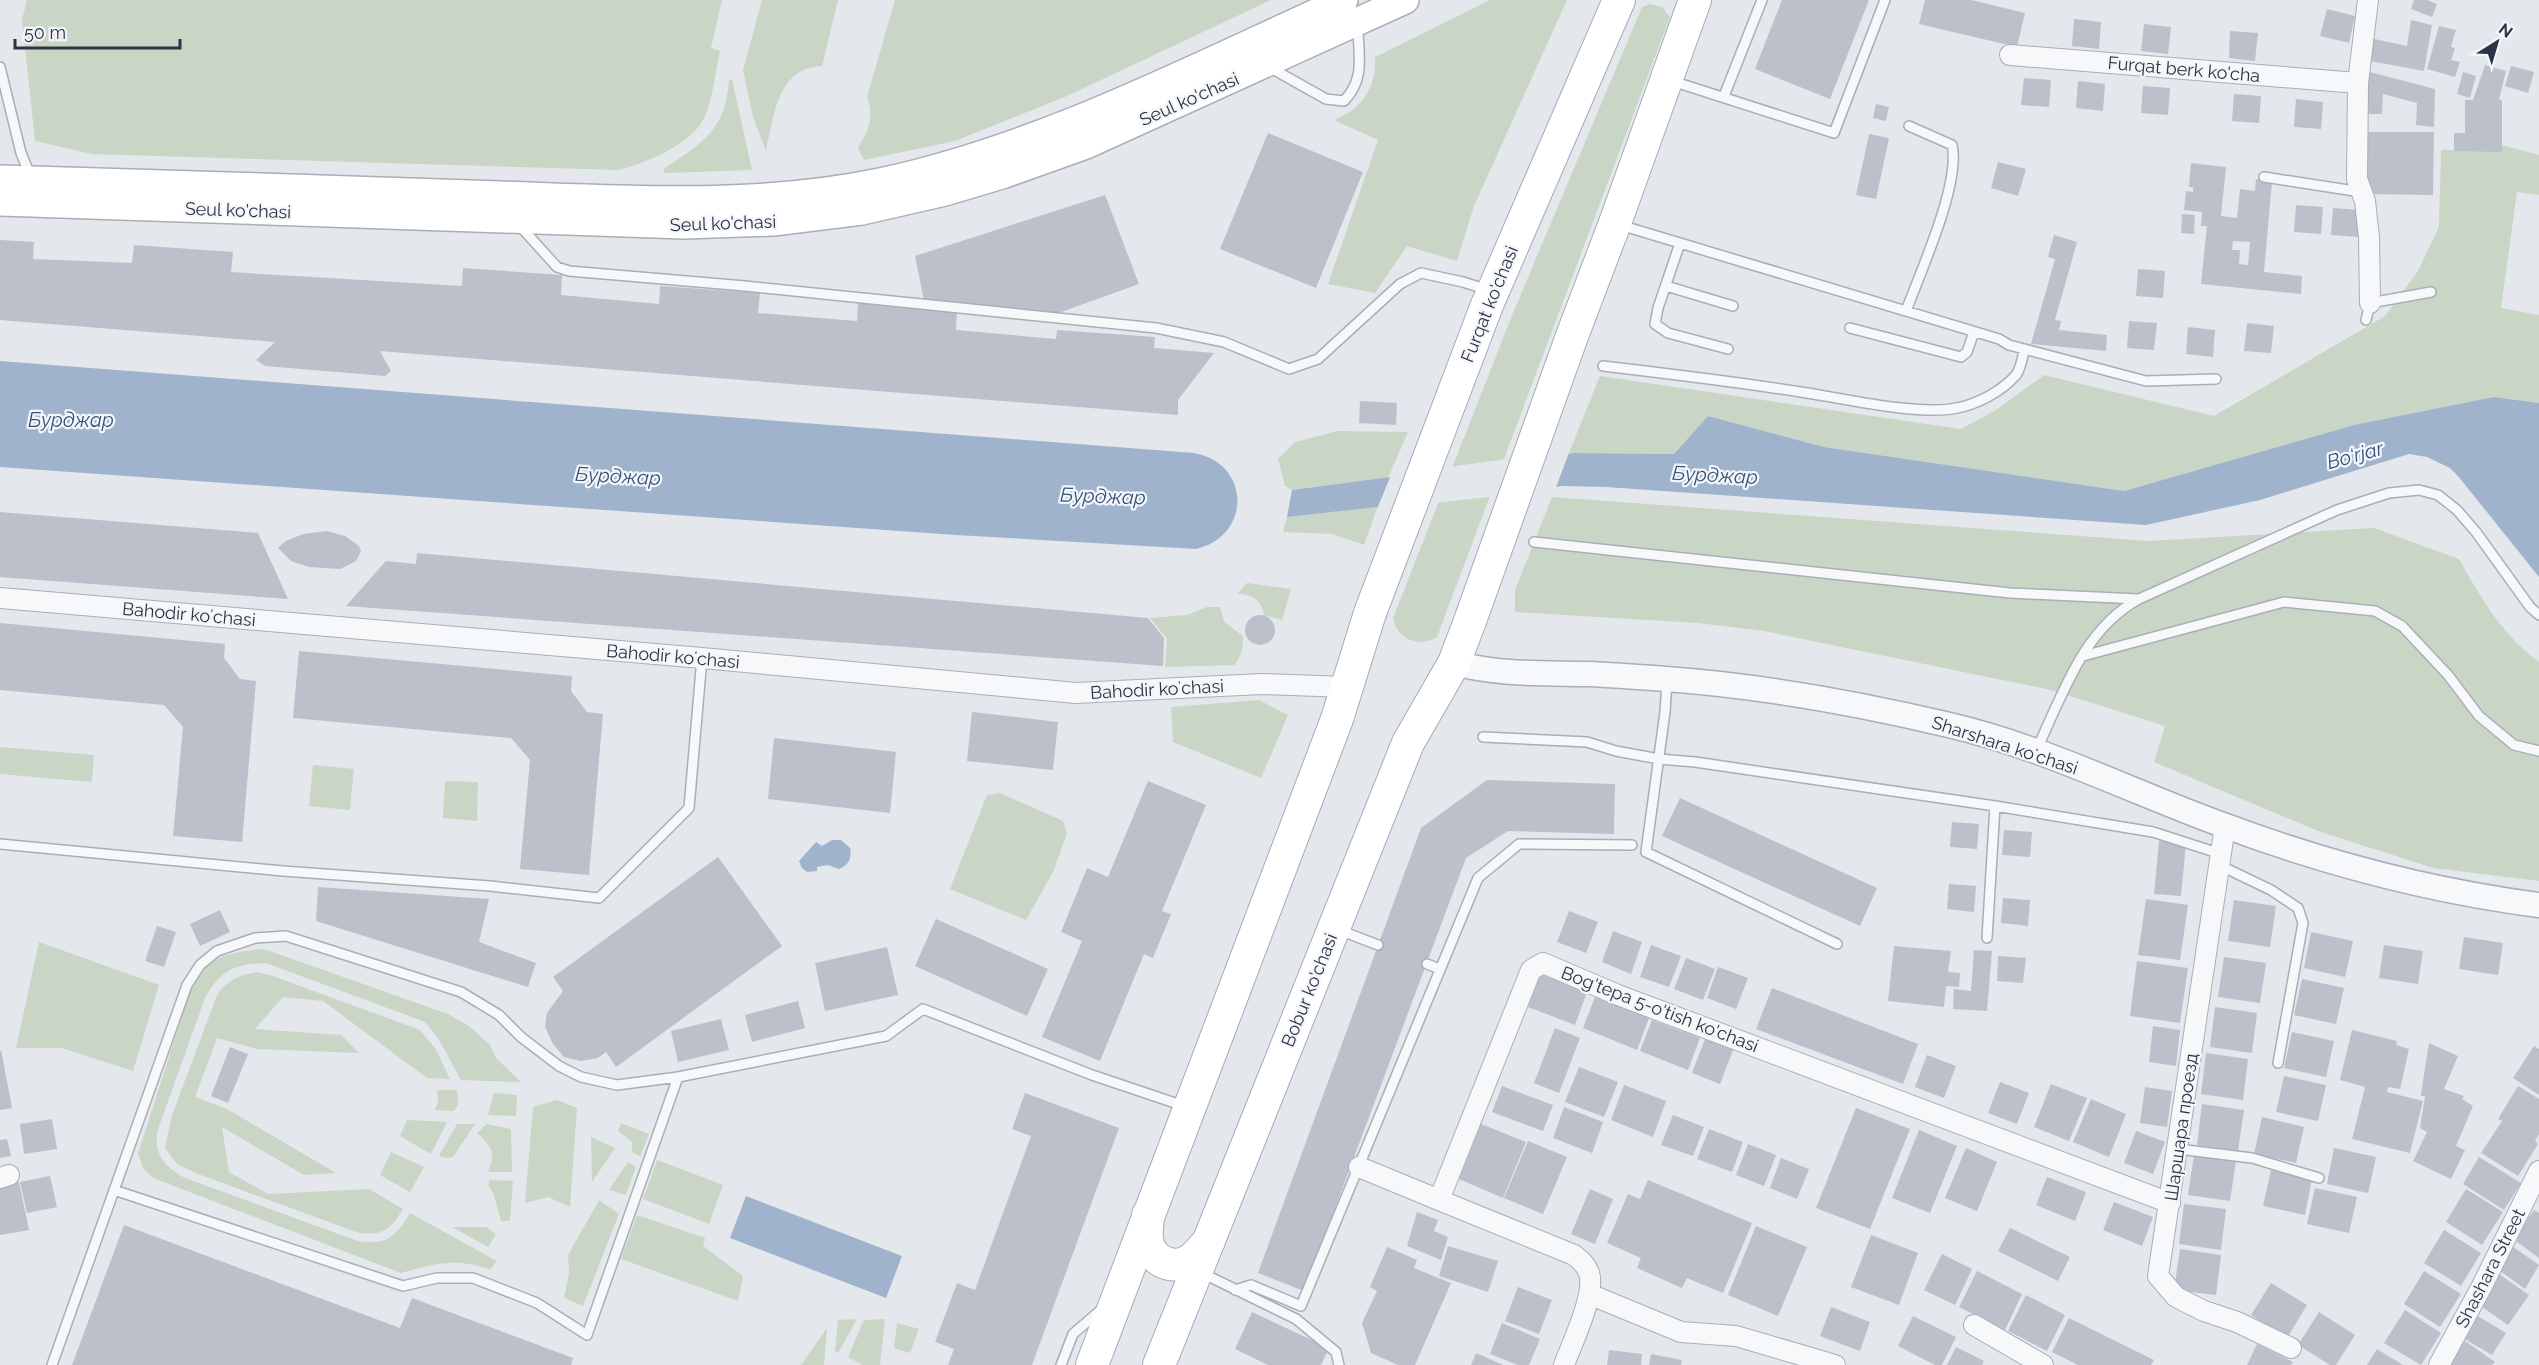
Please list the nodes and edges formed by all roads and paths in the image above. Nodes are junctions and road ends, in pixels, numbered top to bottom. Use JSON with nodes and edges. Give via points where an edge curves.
{"nodes":[{"id":1,"x":1405,"y":0,"type":"edge"},
{"id":2,"x":1619,"y":0,"type":"edge"},
{"id":3,"x":1762,"y":0,"type":"edge"},
{"id":4,"x":1885,"y":0,"type":"edge"},
{"id":5,"x":2368,"y":0,"type":"edge"},
{"id":6,"x":1691,"y":3,"type":"edge"},
{"id":7,"x":1351,"y":11,"type":"edge"},
{"id":8,"x":1608,"y":15,"type":"edge"},
{"id":9,"x":2010,"y":55,"type":"dead end"},
{"id":10,"x":1265,"y":65,"type":"junction"},
{"id":11,"x":0,"y":67,"type":"edge"},
{"id":12,"x":1665,"y":79,"type":"junction"},
{"id":13,"x":2358,"y":83,"type":"junction"},
{"id":14,"x":1724,"y":96,"type":"junction"},
{"id":15,"x":1909,"y":126,"type":"dead end"},
{"id":16,"x":2264,"y":177,"type":"dead end"},
{"id":17,"x":0,"y":179,"type":"edge"},
{"id":18,"x":36,"y":191,"type":"junction"},
{"id":19,"x":2361,"y":192,"type":"junction"},
{"id":20,"x":0,"y":202,"type":"edge"},
{"id":21,"x":515,"y":221,"type":"junction"},
{"id":22,"x":1615,"y":224,"type":"junction"},
{"id":23,"x":1680,"y":243,"type":"junction"},
{"id":24,"x":1666,"y":286,"type":"junction"},
{"id":25,"x":2431,"y":292,"type":"dead end"},
{"id":26,"x":1490,"y":298,"type":"junction"},
{"id":27,"x":1733,"y":306,"type":"dead end"},
{"id":28,"x":1906,"y":311,"type":"junction"},
{"id":29,"x":2368,"y":311,"type":"joint"},
{"id":30,"x":1850,"y":328,"type":"dead end"},
{"id":31,"x":1974,"y":332,"type":"junction"},
{"id":32,"x":1728,"y":349,"type":"dead end"},
{"id":33,"x":2025,"y":349,"type":"junction"},
{"id":34,"x":1603,"y":366,"type":"dead end"},
{"id":35,"x":2216,"y":379,"type":"dead end"},
{"id":36,"x":1534,"y":542,"type":"dead end"},
{"id":37,"x":0,"y":598,"type":"edge"},
{"id":38,"x":2139,"y":599,"type":"junction"},
{"id":39,"x":2539,"y":615,"type":"edge"},
{"id":40,"x":2083,"y":656,"type":"junction"},
{"id":41,"x":702,"y":658,"type":"junction"},
{"id":42,"x":1454,"y":663,"type":"junction"},
{"id":43,"x":1667,"y":679,"type":"junction"},
{"id":44,"x":1347,"y":687,"type":"junction"},
{"id":45,"x":1483,"y":737,"type":"dead end"},
{"id":46,"x":2036,"y":751,"type":"junction"},
{"id":47,"x":2539,"y":751,"type":"edge"},
{"id":48,"x":1659,"y":759,"type":"junction"},
{"id":49,"x":1995,"y":806,"type":"junction"},
{"id":50,"x":2225,"y":826,"type":"junction"},
{"id":51,"x":0,"y":844,"type":"edge"},
{"id":52,"x":1632,"y":845,"type":"dead end"},
{"id":53,"x":2220,"y":860,"type":"junction"},
{"id":54,"x":2539,"y":905,"type":"edge"},
{"id":55,"x":1334,"y":928,"type":"junction"},
{"id":56,"x":1987,"y":938,"type":"dead end"},
{"id":57,"x":1838,"y":944,"type":"dead end"},
{"id":58,"x":1378,"y":945,"type":"dead end"},
{"id":59,"x":1427,"y":964,"type":"dead end"},
{"id":60,"x":1440,"y":969,"type":"junction"},
{"id":61,"x":2278,"y":1063,"type":"dead end"},
{"id":62,"x":678,"y":1077,"type":"junction"},
{"id":63,"x":1189,"y":1107,"type":"junction"},
{"id":64,"x":2178,"y":1149,"type":"junction"},
{"id":65,"x":1359,"y":1167,"type":"junction"},
{"id":66,"x":2539,"y":1171,"type":"edge"},
{"id":67,"x":2319,"y":1178,"type":"dead end"},
{"id":68,"x":114,"y":1190,"type":"junction"},
{"id":69,"x":1439,"y":1200,"type":"junction"},
{"id":70,"x":2170,"y":1203,"type":"junction"},
{"id":71,"x":1149,"y":1214,"type":"dead end"},
{"id":72,"x":1209,"y":1241,"type":"junction"},
{"id":73,"x":1197,"y":1270,"type":"junction"},
{"id":74,"x":1235,"y":1290,"type":"junction"},
{"id":75,"x":1589,"y":1294,"type":"junction"},
{"id":76,"x":1117,"y":1296,"type":"junction"},
{"id":77,"x":1974,"y":1326,"type":"dead end"},
{"id":78,"x":2291,"y":1348,"type":"dead end"},
{"id":79,"x":52,"y":1365,"type":"edge"},
{"id":80,"x":1061,"y":1365,"type":"edge"},
{"id":81,"x":1092,"y":1365,"type":"edge"},
{"id":82,"x":1159,"y":1365,"type":"edge"},
{"id":83,"x":1340,"y":1365,"type":"edge"},
{"id":84,"x":1564,"y":1365,"type":"edge"},
{"id":85,"x":1835,"y":1365,"type":"edge"},
{"id":86,"x":2043,"y":1365,"type":"edge"},
{"id":87,"x":2439,"y":1365,"type":"edge"}],
"edges":[{"from":1,"to":7,"type":"main road","name":"Seul ko'chasi"},
{"from":2,"to":8,"type":"main road","name":"Furqat ko'chasi"},
{"from":3,"to":14,"type":"lane"},
{"from":4,"to":14,"type":"lane","via":[[1834,133]]},
{"from":5,"to":13,"type":"street"},
{"from":6,"to":12,"type":"main road"},
{"from":7,"to":10,"type":"main road","name":"Seul ko'chasi"},
{"from":7,"to":10,"type":"lane","via":[[1359,75],[1354,91],[1344,101],[1326,99]]},
{"from":7,"to":18,"type":"main road","name":"Seul ko'chasi","via":[[1048,131],[936,169],[823,191],[738,199]]},
{"from":8,"to":26,"type":"main road","name":"Furqat ko'chasi"},
{"from":9,"to":13,"type":"street","name":"Furqat berk ko'cha"},
{"from":10,"to":21,"type":"main road","name":"Seul ko'chasi","via":[[1058,156],[945,192],[862,211],[714,226]]},
{"from":11,"to":18,"type":"lane","via":[[21,153]]},
{"from":12,"to":14,"type":"lane"},
{"from":12,"to":22,"type":"main road"},
{"from":13,"to":19,"type":"street","via":[[2357,179]]},
{"from":15,"to":28,"type":"lane","via":[[1952,145],[1955,155],[1948,189]]},
{"from":16,"to":19,"type":"lane"},
{"from":17,"to":18,"type":"main road","name":"Seul ko'chasi"},
{"from":18,"to":20,"type":"main road","name":"Seul ko'chasi"},
{"from":18,"to":21,"type":"main road","name":"Seul ko'chasi"},
{"from":19,"to":29,"type":"street","via":[[2369,237]]},
{"from":21,"to":26,"type":"lane","via":[[557,267],[569,271],[745,285],[1156,328],[1224,342],[1288,369],[1318,358],[1400,284],[1421,273],[1463,282]]},
{"from":22,"to":23,"type":"lane"},
{"from":22,"to":42,"type":"main road","name":"Bobur ko'chasi","bridge":true},
{"from":23,"to":24,"type":"lane"},
{"from":23,"to":28,"type":"lane"},
{"from":24,"to":27,"type":"lane"},
{"from":24,"to":32,"type":"lane","via":[[1655,324],[1668,333]]},
{"from":25,"to":29,"type":"lane"},
{"from":26,"to":44,"type":"main road","name":"Furqat ko'chasi","bridge":true,"via":[[1370,613]]},
{"from":28,"to":31,"type":"lane"},
{"from":30,"to":31,"type":"lane","via":[[1961,357],[1967,352]]},
{"from":31,"to":33,"type":"lane"},
{"from":33,"to":34,"type":"lane","via":[[2017,373],[2000,389],[1956,409],[1924,410]]},
{"from":33,"to":35,"type":"lane","via":[[2146,381]]},
{"from":36,"to":38,"type":"lane","via":[[2010,593]]},
{"from":37,"to":41,"type":"street","name":"Bahodir koʻchasi"},
{"from":38,"to":39,"type":"lane","via":[[2337,510],[2389,493],[2419,490],[2438,495],[2457,510]]},
{"from":38,"to":40,"type":"lane","via":[[2103,626]]},
{"from":40,"to":46,"type":"lane"},
{"from":40,"to":47,"type":"lane","via":[[2284,602],[2375,611],[2402,626],[2448,675],[2479,716],[2514,745]]},
{"from":41,"to":44,"type":"street","name":"Bahodir koʻchasi","via":[[1076,693],[1262,684]]},
{"from":41,"to":51,"type":"lane","via":[[689,808],[599,898]]},
{"from":42,"to":43,"type":"street","name":"Sharshara koʻchasi","via":[[1507,674]]},
{"from":42,"to":55,"type":"main road","name":"Bobur ko'chasi","via":[[1408,743]]},
{"from":43,"to":46,"type":"street","name":"Sharshara koʻchasi","via":[[1748,686],[1892,711]]},
{"from":43,"to":48,"type":"lane"},
{"from":44,"to":63,"type":"main road"},
{"from":45,"to":48,"type":"lane","via":[[1587,742]]},
{"from":46,"to":50,"type":"street","name":"Sharshara koʻchasi"},
{"from":48,"to":49,"type":"lane"},
{"from":48,"to":57,"type":"lane","via":[[1646,852]]},
{"from":49,"to":53,"type":"lane","via":[[2153,832]]},
{"from":49,"to":56,"type":"lane"},
{"from":50,"to":53,"type":"street","name":"Шаршара проезд"},
{"from":50,"to":54,"type":"street","name":"Sharshara koʻchasi","via":[[2422,886]]},
{"from":52,"to":60,"type":"lane","via":[[1519,844],[1478,878]]},
{"from":53,"to":61,"type":"lane","via":[[2298,908],[2301,916],[2303,923]]},
{"from":53,"to":64,"type":"street","name":"Шаршара проезд"},
{"from":55,"to":58,"type":"lane"},
{"from":55,"to":72,"type":"main road","name":"Bobur ko'chasi"},
{"from":59,"to":60,"type":"lane"},
{"from":60,"to":65,"type":"lane"},
{"from":62,"to":63,"type":"lane","via":[[886,1036],[923,1010],[1092,1076]]},
{"from":62,"to":68,"type":"lane","via":[[617,1085],[580,1077],[545,1056],[500,1015],[461,992],[286,936],[255,938],[210,955],[190,978]]},
{"from":62,"to":68,"type":"lane","via":[[587,1335],[537,1303],[473,1278],[437,1278],[403,1286]]},
{"from":63,"to":76,"type":"main road"},
{"from":64,"to":67,"type":"lane","via":[[2252,1158]]},
{"from":64,"to":70,"type":"street","name":"Шаршара проезд"},
{"from":65,"to":69,"type":"street"},
{"from":65,"to":74,"type":"lane","via":[[1301,1306],[1251,1285]]},
{"from":66,"to":87,"type":"street","name":"Shashara Street"},
{"from":68,"to":79,"type":"lane"},
{"from":69,"to":70,"type":"street","name":"Bog'tepa 5-o'tish ko'chasi","via":[[1531,970],[1543,963],[1618,995]]},
{"from":69,"to":75,"type":"street","via":[[1574,1255],[1585,1263],[1590,1275]]},
{"from":70,"to":78,"type":"street","name":"Шаршара проезд","via":[[2158,1276],[2176,1297]]},
{"from":71,"to":72,"type":"main road","via":[[1147,1240],[1153,1255],[1166,1263],[1178,1265],[1191,1260]]},
{"from":72,"to":73,"type":"main road","name":"Bobur ko'chasi"},
{"from":73,"to":74,"type":"lane"},
{"from":73,"to":82,"type":"main road","name":"Bobur ko'chasi"},
{"from":74,"to":83,"type":"lane","via":[[1296,1319],[1336,1352]]},
{"from":75,"to":84,"type":"street"},
{"from":75,"to":85,"type":"street","via":[[1681,1332],[1736,1336]]},
{"from":76,"to":80,"type":"lane","via":[[1073,1334]]},
{"from":76,"to":81,"type":"main road"},
{"from":77,"to":86,"type":"street"}]}
